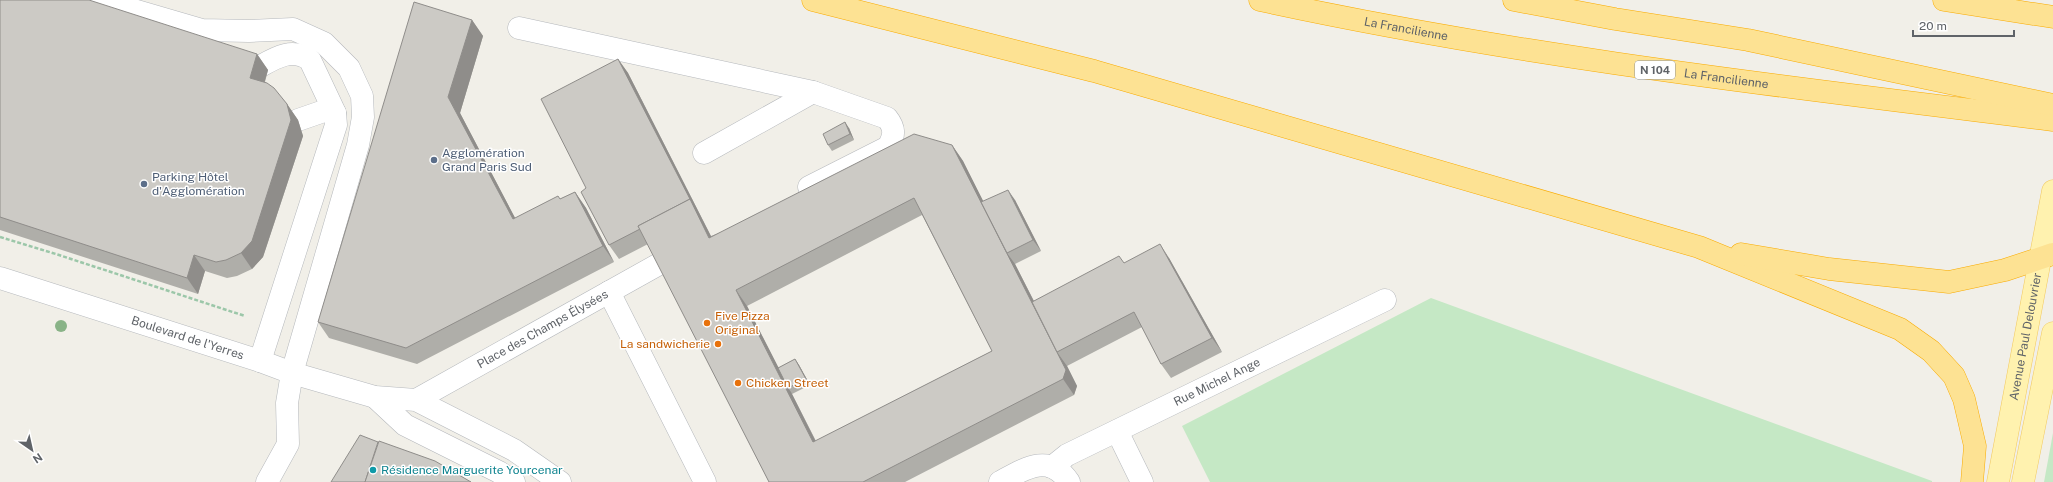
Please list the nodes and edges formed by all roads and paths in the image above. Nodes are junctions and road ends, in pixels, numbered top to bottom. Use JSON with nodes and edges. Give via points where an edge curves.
{"nodes":[{"id":1,"x":98,"y":0,"type":"edge"},
{"id":2,"x":813,"y":0,"type":"edge"},
{"id":3,"x":1260,"y":0,"type":"edge"},
{"id":4,"x":1514,"y":0,"type":"edge"},
{"id":5,"x":1944,"y":0,"type":"edge"},
{"id":6,"x":2053,"y":17,"type":"edge"},
{"id":7,"x":520,"y":28,"type":"dead end"},
{"id":8,"x":259,"y":67,"type":"dead end"},
{"id":9,"x":812,"y":92,"type":"junction"},
{"id":10,"x":2053,"y":105,"type":"edge"},
{"id":11,"x":335,"y":112,"type":"junction"},
{"id":12,"x":298,"y":120,"type":"dead end"},
{"id":13,"x":2053,"y":120,"type":"edge"},
{"id":14,"x":704,"y":153,"type":"dead end"},
{"id":15,"x":2053,"y":191,"type":"edge"},
{"id":16,"x":789,"y":197,"type":"edge"},
{"id":17,"x":0,"y":237,"type":"edge"},
{"id":18,"x":1699,"y":247,"type":"junction"},
{"id":19,"x":2046,"y":256,"type":"edge"},
{"id":20,"x":661,"y":263,"type":"edge"},
{"id":21,"x":0,"y":278,"type":"edge"},
{"id":22,"x":609,"y":292,"type":"junction"},
{"id":23,"x":1385,"y":300,"type":"dead end"},
{"id":24,"x":272,"y":324,"type":"junction"},
{"id":25,"x":2053,"y":333,"type":"edge"},
{"id":26,"x":260,"y":361,"type":"junction"},
{"id":27,"x":292,"y":373,"type":"junction"},
{"id":28,"x":375,"y":397,"type":"junction"},
{"id":29,"x":416,"y":400,"type":"junction"},
{"id":30,"x":1117,"y":430,"type":"junction"},
{"id":31,"x":1052,"y":467,"type":"junction"},
{"id":32,"x":268,"y":482,"type":"edge"},
{"id":33,"x":514,"y":482,"type":"edge"},
{"id":34,"x":560,"y":482,"type":"edge"},
{"id":35,"x":705,"y":482,"type":"edge"},
{"id":36,"x":1000,"y":482,"type":"edge"},
{"id":37,"x":1069,"y":482,"type":"edge"},
{"id":38,"x":1142,"y":482,"type":"edge"},
{"id":39,"x":1972,"y":482,"type":"edge"},
{"id":40,"x":1998,"y":482,"type":"edge"},
{"id":41,"x":2023,"y":482,"type":"edge"}],
"edges":[{"from":1,"to":27,"type":"street","via":[[202,30],[249,31],[293,28],[324,43],[349,68],[358,84],[362,96],[363,117],[358,145]]},
{"from":2,"to":18,"type":"highway","via":[[1109,75]]},
{"from":3,"to":13,"type":"highway","name":"La Francilienne","number":"N 104","via":[[1492,45],[1694,76]]},
{"from":4,"to":10,"type":"highway","via":[[1748,40]]},
{"from":5,"to":6,"type":"highway"},
{"from":7,"to":9,"type":"street"},
{"from":8,"to":11,"type":"street","via":[[281,55],[304,55],[310,60]]},
{"from":9,"to":14,"type":"street"},
{"from":9,"to":16,"type":"street","via":[[887,118],[893,126],[894,137],[888,147]]},
{"from":11,"to":12,"type":"street","via":[[324,111]]},
{"from":11,"to":24,"type":"street","via":[[336,125]]},
{"from":15,"to":19,"type":"main road","name":"Avenue Paul Delouvrier","via":[[2045,231]]},
{"from":17,"to":24,"type":"path"},
{"from":18,"to":19,"type":"highway","via":[[1828,269],[1949,282],[2005,270]]},
{"from":18,"to":39,"type":"highway","via":[[1900,329],[1931,351],[1954,376],[1964,399],[1974,446]]},
{"from":19,"to":40,"type":"main road","name":"Avenue Paul Delouvrier"},
{"from":20,"to":22,"type":"street"},
{"from":21,"to":26,"type":"street","name":"Boulevard de l'Yerres"},
{"from":22,"to":29,"type":"street","name":"Place des Champs Élysées"},
{"from":22,"to":35,"type":"street","name":"Place des Champs Élysées"},
{"from":23,"to":30,"type":"street","name":"Rue Michel Ange"},
{"from":24,"to":26,"type":"street"},
{"from":25,"to":41,"type":"main road"},
{"from":26,"to":27,"type":"street","name":"Boulevard de l'Yerres"},
{"from":27,"to":28,"type":"street","name":"Boulevard de l'Yerres"},
{"from":27,"to":32,"type":"street","via":[[287,403],[288,444]]},
{"from":28,"to":29,"type":"street","name":"Boulevard de l'Yerres"},
{"from":28,"to":33,"type":"street","name":"Boulevard de l'Yerres","via":[[405,425]]},
{"from":29,"to":34,"type":"street","name":"Boulevard de l'Yerres","via":[[514,450]]},
{"from":30,"to":31,"type":"street","name":"Rue Michel Ange","via":[[1067,455]]},
{"from":30,"to":38,"type":"street"},
{"from":31,"to":36,"type":"street","via":[[1039,464]]},
{"from":31,"to":37,"type":"street"}]}
